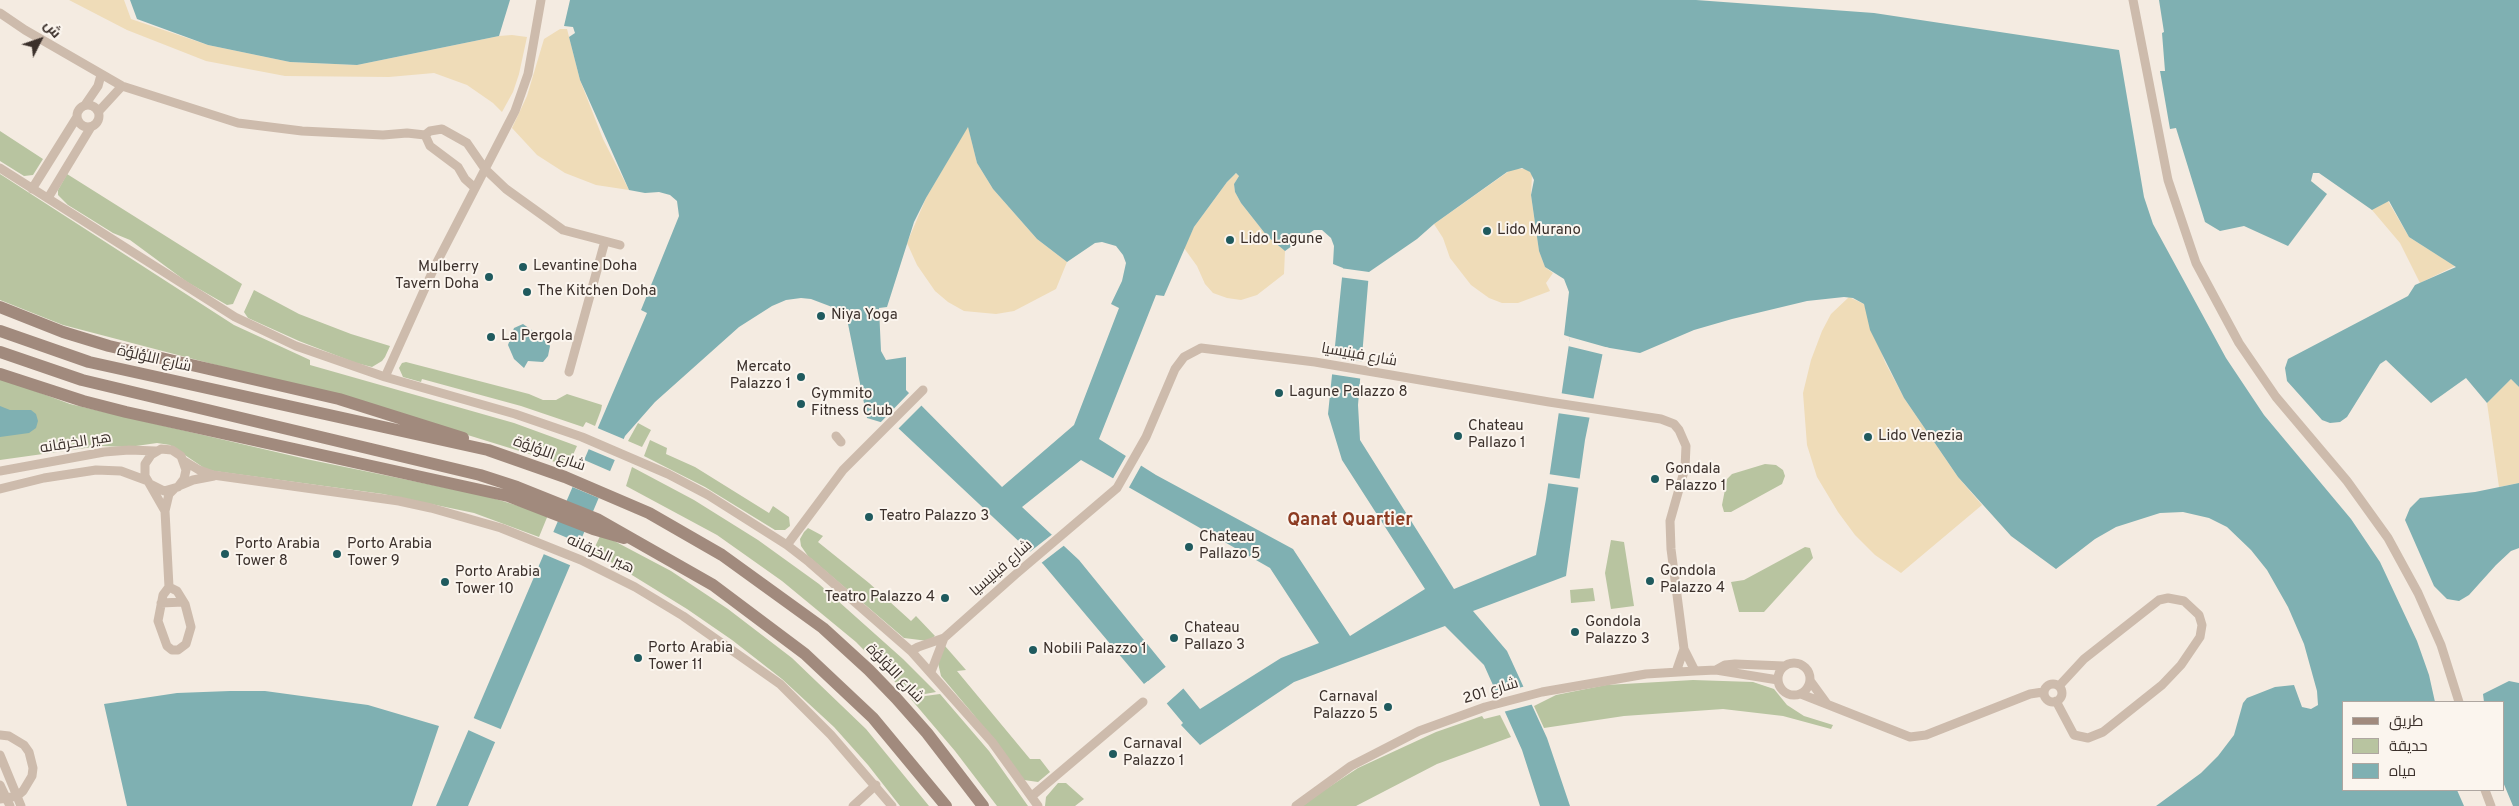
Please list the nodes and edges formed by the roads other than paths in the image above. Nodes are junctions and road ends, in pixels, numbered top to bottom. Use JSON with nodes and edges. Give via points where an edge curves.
{"nodes":[{"id":1,"x":541,"y":0,"type":"edge"},
{"id":2,"x":2133,"y":0,"type":"edge"},
{"id":3,"x":0,"y":13,"type":"edge"},
{"id":4,"x":101,"y":75,"type":"junction"},
{"id":5,"x":122,"y":86,"type":"junction"},
{"id":6,"x":85,"y":105,"type":"junction"},
{"id":7,"x":99,"y":111,"type":"junction"},
{"id":8,"x":77,"y":117,"type":"junction"},
{"id":9,"x":92,"y":127,"type":"junction"},
{"id":10,"x":426,"y":135,"type":"junction"},
{"id":11,"x":0,"y":168,"type":"edge"},
{"id":12,"x":485,"y":169,"type":"junction"},
{"id":13,"x":474,"y":188,"type":"junction"},
{"id":14,"x":32,"y":189,"type":"junction"},
{"id":15,"x":48,"y":198,"type":"junction"},
{"id":16,"x":605,"y":241,"type":"junction"},
{"id":17,"x":620,"y":246,"type":"dead end"},
{"id":18,"x":0,"y":307,"type":"edge"},
{"id":19,"x":0,"y":331,"type":"edge"},
{"id":20,"x":0,"y":352,"type":"edge"},
{"id":21,"x":569,"y":372,"type":"dead end"},
{"id":22,"x":0,"y":374,"type":"edge"},
{"id":23,"x":384,"y":377,"type":"junction"},
{"id":24,"x":923,"y":390,"type":"dead end"},
{"id":25,"x":488,"y":450,"type":"junction"},
{"id":26,"x":156,"y":451,"type":"junction"},
{"id":27,"x":184,"y":461,"type":"junction"},
{"id":28,"x":0,"y":471,"type":"edge"},
{"id":29,"x":222,"y":476,"type":"junction"},
{"id":30,"x":149,"y":483,"type":"junction"},
{"id":31,"x":176,"y":488,"type":"junction"},
{"id":32,"x":0,"y":489,"type":"edge"},
{"id":33,"x":555,"y":507,"type":"junction"},
{"id":34,"x":165,"y":512,"type":"junction"},
{"id":35,"x":787,"y":545,"type":"junction"},
{"id":36,"x":170,"y":587,"type":"junction"},
{"id":37,"x":183,"y":602,"type":"junction"},
{"id":38,"x":162,"y":603,"type":"junction"},
{"id":39,"x":944,"y":638,"type":"junction"},
{"id":40,"x":1684,"y":649,"type":"junction"},
{"id":41,"x":911,"y":651,"type":"junction"},
{"id":42,"x":1784,"y":666,"type":"junction"},
{"id":43,"x":1716,"y":670,"type":"junction"},
{"id":44,"x":1695,"y":671,"type":"junction"},
{"id":45,"x":931,"y":672,"type":"junction"},
{"id":46,"x":1676,"y":672,"type":"junction"},
{"id":47,"x":1778,"y":680,"type":"junction"},
{"id":48,"x":1811,"y":682,"type":"junction"},
{"id":49,"x":2059,"y":686,"type":"junction"},
{"id":50,"x":2043,"y":692,"type":"junction"},
{"id":51,"x":1801,"y":694,"type":"junction"},
{"id":52,"x":2056,"y":701,"type":"junction"},
{"id":53,"x":2459,"y":701,"type":"edge"},
{"id":54,"x":1143,"y":702,"type":"dead end"},
{"id":55,"x":1827,"y":704,"type":"junction"},
{"id":56,"x":0,"y":735,"type":"edge"},
{"id":57,"x":0,"y":755,"type":"edge"},
{"id":58,"x":0,"y":785,"type":"edge"},
{"id":59,"x":876,"y":785,"type":"junction"},
{"id":60,"x":2485,"y":791,"type":"edge"},
{"id":61,"x":1032,"y":796,"type":"junction"},
{"id":62,"x":19,"y":801,"type":"edge"},
{"id":63,"x":6,"y":803,"type":"edge"},
{"id":64,"x":853,"y":806,"type":"edge"},
{"id":65,"x":892,"y":806,"type":"edge"},
{"id":66,"x":946,"y":806,"type":"edge"},
{"id":67,"x":983,"y":806,"type":"edge"},
{"id":68,"x":1038,"y":806,"type":"edge"},
{"id":69,"x":1296,"y":806,"type":"edge"},
{"id":70,"x":2490,"y":806,"type":"edge"}],
"edges":[{"from":1,"to":12,"type":"street","via":[[528,74],[515,110]]},
{"from":2,"to":53,"type":"street","via":[[2168,180],[2196,263],[2239,343],[2276,398],[2350,484],[2388,538],[2441,644]]},
{"from":3,"to":4,"type":"street"},
{"from":4,"to":5,"type":"street"},
{"from":4,"to":6,"type":"street"},
{"from":5,"to":7,"type":"street"},
{"from":5,"to":10,"type":"street","via":[[238,123],[302,132]]},
{"from":6,"to":7,"type":"street","via":[[93,105]]},
{"from":6,"to":8,"type":"street"},
{"from":7,"to":9,"type":"street","via":[[99,121]]},
{"from":8,"to":9,"type":"street","via":[[84,126]]},
{"from":8,"to":14,"type":"street"},
{"from":9,"to":15,"type":"street"},
{"from":10,"to":12,"type":"street","via":[[442,129],[461,138],[472,148]]},
{"from":10,"to":13,"type":"street","via":[[430,146],[458,167]]},
{"from":11,"to":14,"type":"street"},
{"from":12,"to":13,"type":"street"},
{"from":12,"to":16,"type":"street","via":[[506,189],[563,230]]},
{"from":13,"to":23,"type":"street"},
{"from":14,"to":15,"type":"street"},
{"from":15,"to":23,"type":"street","via":[[235,317],[296,346]]},
{"from":16,"to":17,"type":"street"},
{"from":16,"to":21,"type":"street"},
{"from":18,"to":25,"type":"main road","via":[[109,346],[380,411]]},
{"from":19,"to":25,"type":"main road","name":"شارع اللؤلؤة","via":[[99,364]]},
{"from":20,"to":33,"type":"main road","via":[[82,380],[480,475]]},
{"from":22,"to":33,"type":"main road","via":[[83,401]]},
{"from":23,"to":35,"type":"street","via":[[515,414],[626,455],[708,495]]},
{"from":24,"to":35,"type":"street","via":[[843,470]]},
{"from":25,"to":67,"type":"main road","name":"شارع اللؤلؤة","via":[[649,512],[722,555],[823,628],[896,698]]},
{"from":26,"to":27,"type":"street","via":[[172,450]]},
{"from":26,"to":28,"type":"street","name":"هير الخرقانه","via":[[104,452]]},
{"from":26,"to":30,"type":"street","via":[[145,464]]},
{"from":27,"to":29,"type":"street","name":"هير الخرقانه","via":[[206,473]]},
{"from":27,"to":31,"type":"street","via":[[184,479]]},
{"from":29,"to":31,"type":"street","name":"هير الخرقانه","via":[[193,480]]},
{"from":29,"to":59,"type":"street","name":"هير الخرقانه","via":[[399,501],[472,520],[581,560],[636,587],[683,616],[780,684]]},
{"from":30,"to":31,"type":"street","via":[[159,490]]},
{"from":30,"to":32,"type":"street","name":"هير الخرقانه","via":[[121,471],[96,470]]},
{"from":30,"to":34,"type":"street"},
{"from":31,"to":34,"type":"street","via":[[169,494]]},
{"from":33,"to":66,"type":"main road","via":[[643,544],[732,597],[818,665],[873,718]]},
{"from":34,"to":36,"type":"street"},
{"from":35,"to":41,"type":"street"},
{"from":36,"to":37,"type":"street"},
{"from":36,"to":38,"type":"street","via":[[163,595]]},
{"from":37,"to":38,"type":"street"},
{"from":37,"to":38,"type":"street","via":[[190,627],[186,644],[178,650],[172,650],[163,639],[158,621]]},
{"from":39,"to":40,"type":"street","name":"شارع فينيسيا","via":[[1113,493],[1146,437],[1175,369],[1192,351],[1220,348],[1660,419],[1674,424],[1686,446],[1685,468],[1670,521]]},
{"from":39,"to":41,"type":"street","name":"شارع فينيسيا"},
{"from":39,"to":45,"type":"street","name":"شارع فينيسيا"},
{"from":40,"to":44,"type":"street","name":"شارع فينيسيا"},
{"from":40,"to":46,"type":"street","name":"شارع فينيسيا"},
{"from":41,"to":45,"type":"street"},
{"from":42,"to":43,"type":"street","name":"شارع 201","via":[[1735,664]]},
{"from":42,"to":47,"type":"street"},
{"from":42,"to":48,"type":"street","via":[[1792,662],[1801,664],[1809,670]]},
{"from":43,"to":44,"type":"street","name":"شارع 201"},
{"from":43,"to":47,"type":"street","name":"شارع 201"},
{"from":44,"to":46,"type":"street","name":"شارع 201"},
{"from":45,"to":61,"type":"street","via":[[992,742]]},
{"from":46,"to":69,"type":"street","name":"شارع 201","via":[[1630,676],[1542,692],[1485,707],[1392,744],[1351,766]]},
{"from":47,"to":51,"type":"street","via":[[1785,692]]},
{"from":48,"to":51,"type":"street"},
{"from":48,"to":55,"type":"street"},
{"from":49,"to":50,"type":"street","via":[[2050,683]]},
{"from":49,"to":52,"type":"street","via":[[2062,695]]},
{"from":49,"to":52,"type":"street","via":[[2084,659],[2159,600],[2184,601],[2199,616],[2202,625],[2200,637],[2182,665],[2103,732],[2088,738],[2074,735]]},
{"from":50,"to":52,"type":"street","via":[[2048,701]]},
{"from":50,"to":55,"type":"street","via":[[2030,694],[1918,737],[1904,736]]},
{"from":51,"to":55,"type":"street"},
{"from":54,"to":61,"type":"street"},
{"from":56,"to":62,"type":"street","via":[[18,740],[32,760],[32,776]]},
{"from":57,"to":62,"type":"street"},
{"from":58,"to":63,"type":"street"},
{"from":59,"to":64,"type":"street"},
{"from":59,"to":65,"type":"street","name":"هير الخرقانه"},
{"from":60,"to":70,"type":"street"},
{"from":61,"to":68,"type":"street"},
{"from":62,"to":63,"type":"street"}]}
